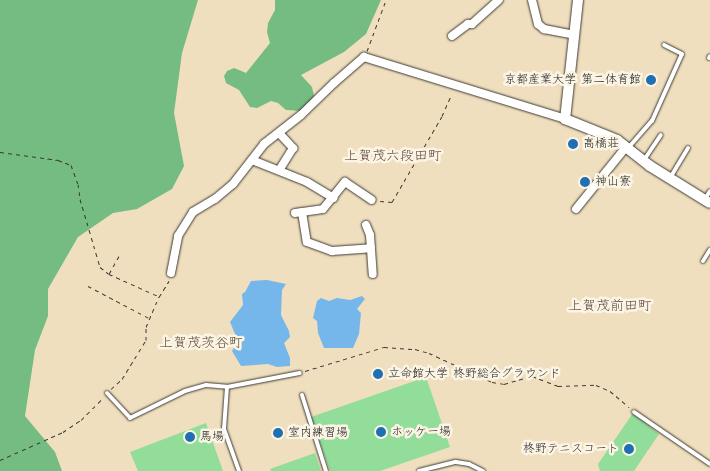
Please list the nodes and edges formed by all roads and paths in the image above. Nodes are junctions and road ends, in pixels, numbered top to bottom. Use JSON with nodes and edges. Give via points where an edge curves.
{"nodes":[{"id":1,"x":386,"y":0,"type":"edge"},
{"id":2,"x":500,"y":0,"type":"edge"},
{"id":3,"x":532,"y":0,"type":"edge"},
{"id":4,"x":578,"y":0,"type":"edge"},
{"id":5,"x":574,"y":35,"type":"junction"},
{"id":6,"x":452,"y":36,"type":"dead end"},
{"id":7,"x":664,"y":46,"type":"dead end"},
{"id":8,"x":364,"y":57,"type":"junction"},
{"id":9,"x":455,"y":85,"type":"junction"},
{"id":10,"x":565,"y":119,"type":"junction"},
{"id":11,"x":279,"y":132,"type":"junction"},
{"id":12,"x":661,"y":135,"type":"dead end"},
{"id":13,"x":627,"y":148,"type":"junction"},
{"id":14,"x":688,"y":148,"type":"dead end"},
{"id":15,"x":0,"y":152,"type":"edge"},
{"id":16,"x":252,"y":160,"type":"junction"},
{"id":17,"x":643,"y":161,"type":"junction"},
{"id":18,"x":279,"y":170,"type":"junction"},
{"id":19,"x":670,"y":178,"type":"junction"},
{"id":20,"x":334,"y":198,"type":"junction"},
{"id":21,"x":708,"y":198,"type":"edge"},
{"id":22,"x":372,"y":200,"type":"joint"},
{"id":23,"x":576,"y":209,"type":"dead end"},
{"id":24,"x":366,"y":225,"type":"dead end"},
{"id":25,"x":371,"y":248,"type":"junction"},
{"id":26,"x":710,"y":250,"type":"edge"},
{"id":27,"x":119,"y":256,"type":"dead end"},
{"id":28,"x":703,"y":261,"type":"dead end"},
{"id":29,"x":171,"y":273,"type":"joint"},
{"id":30,"x":110,"y":274,"type":"junction"},
{"id":31,"x":372,"y":274,"type":"dead end"},
{"id":32,"x":88,"y":286,"type":"dead end"},
{"id":33,"x":159,"y":297,"type":"junction"},
{"id":34,"x":150,"y":318,"type":"junction"},
{"id":35,"x":300,"y":373,"type":"joint"},
{"id":36,"x":227,"y":387,"type":"junction"},
{"id":37,"x":107,"y":393,"type":"junction"},
{"id":38,"x":302,"y":395,"type":"dead end"},
{"id":39,"x":634,"y":412,"type":"joint"},
{"id":40,"x":0,"y":460,"type":"edge"},
{"id":41,"x":710,"y":464,"type":"edge"},
{"id":42,"x":239,"y":471,"type":"edge"},
{"id":43,"x":326,"y":471,"type":"edge"},
{"id":44,"x":419,"y":471,"type":"edge"},
{"id":45,"x":483,"y":471,"type":"edge"}],
"edges":[{"from":1,"to":8,"type":"path"},
{"from":2,"to":6,"type":"street"},
{"from":3,"to":5,"type":"street","via":[[538,24],[544,29]]},
{"from":4,"to":5,"type":"street"},
{"from":5,"to":10,"type":"street"},
{"from":7,"to":13,"type":"lane","via":[[682,54],[652,121]]},
{"from":8,"to":9,"type":"street"},
{"from":8,"to":11,"type":"street"},
{"from":9,"to":10,"type":"street"},
{"from":9,"to":22,"type":"path","via":[[442,116],[392,202]]},
{"from":10,"to":13,"type":"street","via":[[617,140]]},
{"from":11,"to":16,"type":"street"},
{"from":11,"to":18,"type":"street","via":[[294,148]]},
{"from":12,"to":17,"type":"lane"},
{"from":13,"to":17,"type":"street"},
{"from":13,"to":23,"type":"street"},
{"from":14,"to":19,"type":"lane"},
{"from":15,"to":30,"type":"path","via":[[58,160],[71,166],[100,267]]},
{"from":16,"to":18,"type":"street"},
{"from":16,"to":29,"type":"street","via":[[233,184],[193,212],[186,221],[178,236]]},
{"from":17,"to":19,"type":"street"},
{"from":18,"to":20,"type":"street"},
{"from":19,"to":21,"type":"street"},
{"from":20,"to":22,"type":"street","via":[[345,182]]},
{"from":20,"to":25,"type":"street","via":[[323,210],[299,212],[307,242],[332,252]]},
{"from":24,"to":25,"type":"street"},
{"from":25,"to":31,"type":"street"},
{"from":26,"to":28,"type":"lane"},
{"from":27,"to":30,"type":"path"},
{"from":29,"to":33,"type":"path"},
{"from":30,"to":33,"type":"path"},
{"from":32,"to":34,"type":"path"},
{"from":33,"to":34,"type":"path"},
{"from":34,"to":37,"type":"path","via":[[146,326],[146,340],[122,379]]},
{"from":35,"to":36,"type":"lane"},
{"from":35,"to":39,"type":"path","via":[[384,346],[415,348],[492,382],[504,384],[532,376],[558,386],[596,385],[610,391]]},
{"from":36,"to":37,"type":"lane","via":[[206,385],[185,391],[130,418]]},
{"from":36,"to":42,"type":"lane","via":[[224,429]]},
{"from":37,"to":40,"type":"path","via":[[81,420],[63,432]]},
{"from":38,"to":43,"type":"lane"},
{"from":39,"to":41,"type":"lane"},
{"from":44,"to":45,"type":"lane","via":[[456,462]]}]}
